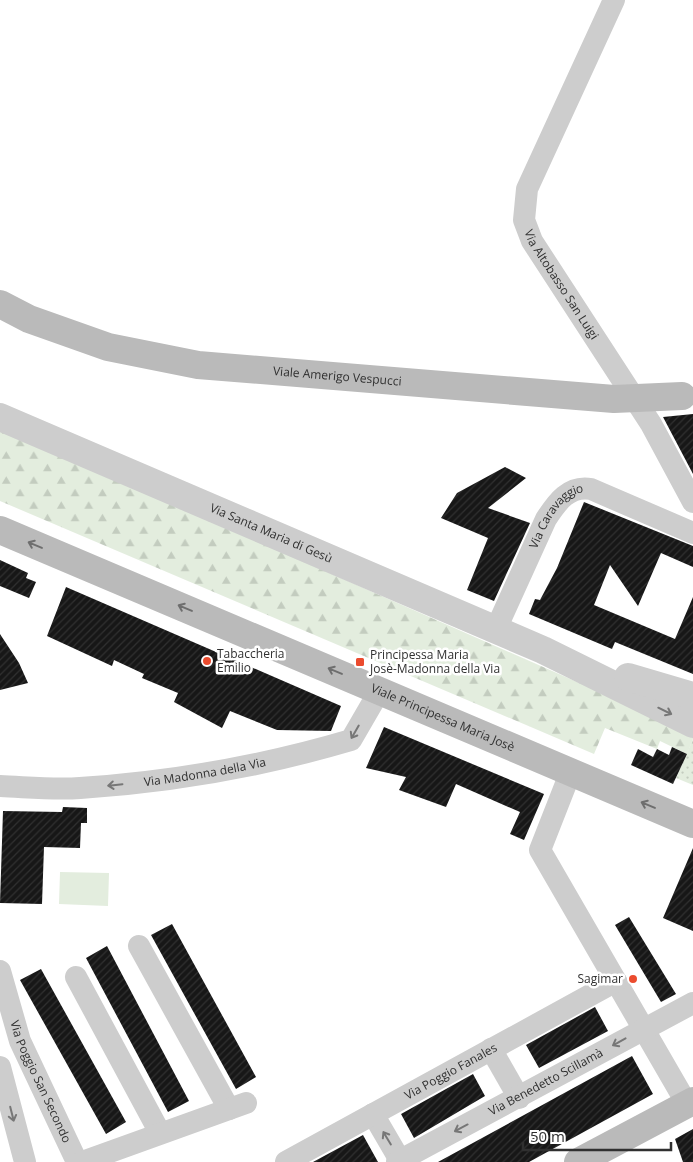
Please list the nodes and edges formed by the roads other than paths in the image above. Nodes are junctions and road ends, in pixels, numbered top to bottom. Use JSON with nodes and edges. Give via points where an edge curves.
{"nodes":[{"id":1,"x":614,"y":0,"type":"edge"},
{"id":2,"x":0,"y":304,"type":"edge"},
{"id":3,"x":689,"y":395,"type":"edge"},
{"id":4,"x":0,"y":417,"type":"edge"},
{"id":5,"x":693,"y":502,"type":"edge"},
{"id":6,"x":0,"y":530,"type":"edge"},
{"id":7,"x":693,"y":533,"type":"edge"},
{"id":8,"x":496,"y":629,"type":"junction"},
{"id":9,"x":543,"y":650,"type":"junction"},
{"id":10,"x":380,"y":690,"type":"junction"},
{"id":11,"x":693,"y":696,"type":"edge"},
{"id":12,"x":692,"y":724,"type":"edge"},
{"id":13,"x":571,"y":771,"type":"junction"},
{"id":14,"x":0,"y":786,"type":"edge"},
{"id":15,"x":693,"y":824,"type":"edge"},
{"id":16,"x":139,"y":946,"type":"dead end"},
{"id":17,"x":0,"y":971,"type":"edge"},
{"id":18,"x":76,"y":977,"type":"dead end"},
{"id":19,"x":616,"y":981,"type":"junction"},
{"id":20,"x":693,"y":1003,"type":"edge"},
{"id":21,"x":643,"y":1029,"type":"junction"},
{"id":22,"x":491,"y":1049,"type":"junction"},
{"id":23,"x":0,"y":1067,"type":"edge"},
{"id":24,"x":519,"y":1098,"type":"junction"},
{"id":25,"x":690,"y":1102,"type":"edge"},
{"id":26,"x":373,"y":1114,"type":"junction"},
{"id":27,"x":160,"y":1133,"type":"junction"},
{"id":28,"x":400,"y":1161,"type":"edge"},
{"id":29,"x":24,"y":1162,"type":"edge"},
{"id":30,"x":77,"y":1162,"type":"edge"},
{"id":31,"x":82,"y":1162,"type":"edge"},
{"id":32,"x":286,"y":1162,"type":"edge"},
{"id":33,"x":578,"y":1162,"type":"edge"}],
"edges":[{"from":1,"to":5,"type":"street","name":"Via Altobasso San Luigi","via":[[527,189],[524,220],[532,241],[651,424]]},
{"from":2,"to":3,"type":"main road","name":"Viale Amerigo Vespucci","bridge":true,"via":[[29,319],[108,347],[198,365],[614,399]]},
{"from":4,"to":8,"type":"street","name":"Via Santa Maria di Gesù"},
{"from":10,"to":6,"type":"main road","name":"Viale Principessa Maria Josè","one_way":true},
{"from":7,"to":8,"type":"street","name":"Via Caravaggio","via":[[591,489],[573,489],[556,504],[546,519]]},
{"from":8,"to":9,"type":"street","name":"Via Santa Maria di Gesù"},
{"from":9,"to":11,"type":"street","via":[[664,690]]},
{"from":9,"to":12,"type":"street","one_way":true},
{"from":10,"to":13,"type":"main road","name":"Viale Principessa Maria Josè"},
{"from":10,"to":14,"type":"street","name":"Via Madonna della Via","one_way":true,"via":[[351,740],[296,756],[172,779],[78,788]]},
{"from":15,"to":13,"type":"main road","name":"Viale Principessa Maria Josè","one_way":true},
{"from":13,"to":19,"type":"street","via":[[540,850]]},
{"from":16,"to":27,"type":"street","via":[[237,1106]]},
{"from":17,"to":30,"type":"street","name":"Via Poggio San Secondo","via":[[20,1041]]},
{"from":18,"to":27,"type":"street"},
{"from":19,"to":21,"type":"street"},
{"from":19,"to":22,"type":"street","name":"Via Poggio Fanales"},
{"from":20,"to":21,"type":"street","name":"Via Benedetto Scillamà"},
{"from":21,"to":24,"type":"street","name":"Via Benedetto Scillamà","one_way":true},
{"from":21,"to":25,"type":"street"},
{"from":22,"to":24,"type":"street"},
{"from":22,"to":26,"type":"street","name":"Via Poggio Fanales"},
{"from":23,"to":29,"type":"street","one_way":true},
{"from":24,"to":28,"type":"street","name":"Via Benedetto Scillamà","one_way":true},
{"from":25,"to":33,"type":"main road"},
{"from":28,"to":26,"type":"street","one_way":true},
{"from":26,"to":32,"type":"street","name":"Via Poggio Fanales"},
{"from":27,"to":31,"type":"street"}]}
